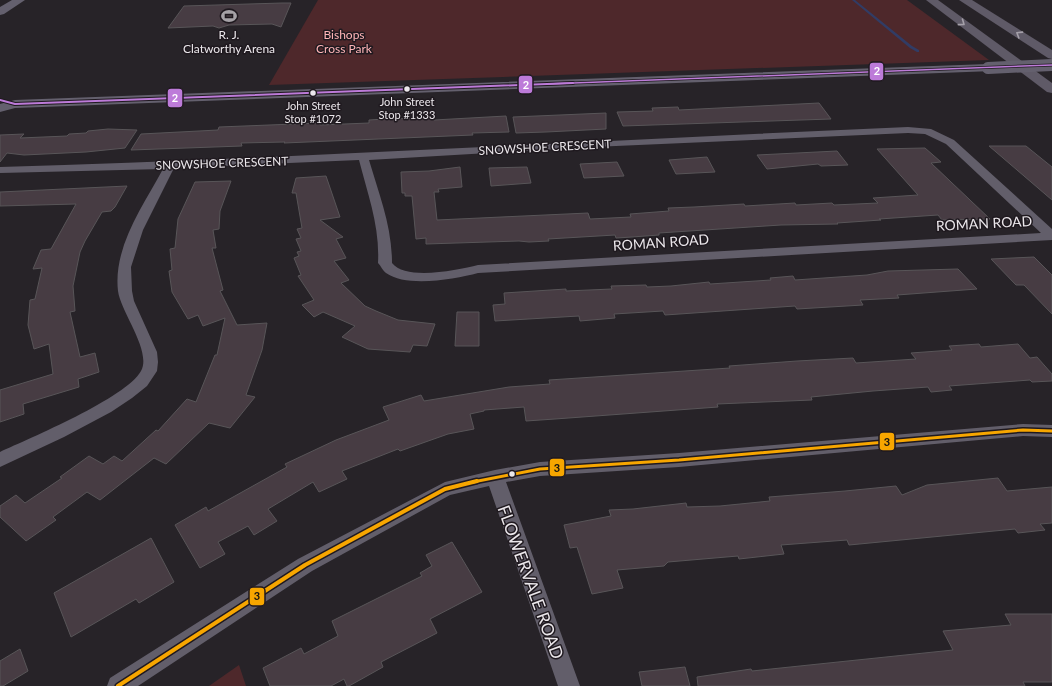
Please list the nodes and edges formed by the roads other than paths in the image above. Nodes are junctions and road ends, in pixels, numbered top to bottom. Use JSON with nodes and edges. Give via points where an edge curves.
{"nodes":[{"id":1,"x":20,"y":0,"type":"edge"},
{"id":2,"x":930,"y":0,"type":"edge"},
{"id":3,"x":964,"y":0,"type":"edge"},
{"id":4,"x":0,"y":12,"type":"edge"},
{"id":5,"x":1052,"y":55,"type":"edge"},
{"id":6,"x":1052,"y":65,"type":"edge"},
{"id":7,"x":1052,"y":88,"type":"edge"},
{"id":8,"x":0,"y":100,"type":"edge"},
{"id":9,"x":15,"y":104,"type":"junction"},
{"id":10,"x":0,"y":108,"type":"edge"},
{"id":11,"x":363,"y":157,"type":"junction"},
{"id":12,"x":170,"y":165,"type":"junction"},
{"id":13,"x":0,"y":170,"type":"edge"},
{"id":14,"x":1052,"y":236,"type":"edge"},
{"id":15,"x":1052,"y":431,"type":"edge"},
{"id":16,"x":0,"y":460,"type":"edge"},
{"id":17,"x":495,"y":477,"type":"junction"},
{"id":18,"x":118,"y":686,"type":"edge"},
{"id":19,"x":569,"y":686,"type":"edge"}],
"edges":[{"from":1,"to":4,"type":"main road"},
{"from":2,"to":7,"type":"highway","one_way":true},
{"from":5,"to":3,"type":"highway","one_way":true},
{"from":6,"to":9,"type":"main road","bridge":true},
{"from":8,"to":9,"type":"main road"},
{"from":9,"to":10,"type":"main road"},
{"from":11,"to":12,"type":"street","name":"SNOWSHOE CRESCENT"},
{"from":11,"to":14,"type":"street","name":"SNOWSHOE CRESCENT","via":[[753,136],[927,131],[950,142]]},
{"from":11,"to":14,"type":"street","name":"ROMAN ROAD","via":[[382,222],[386,249],[385,263],[391,270],[407,276],[441,276],[478,269]]},
{"from":12,"to":13,"type":"street","name":"SNOWSHOE CRESCENT"},
{"from":12,"to":16,"type":"street","via":[[143,217],[124,266],[126,293],[147,346],[149,371],[141,384],[109,406]]},
{"from":15,"to":17,"type":"street","via":[[1023,430],[679,460],[540,469]]},
{"from":17,"to":18,"type":"street","via":[[445,489],[305,565]]},
{"from":17,"to":19,"type":"street","name":"FLOWERVALE ROAD"}]}
